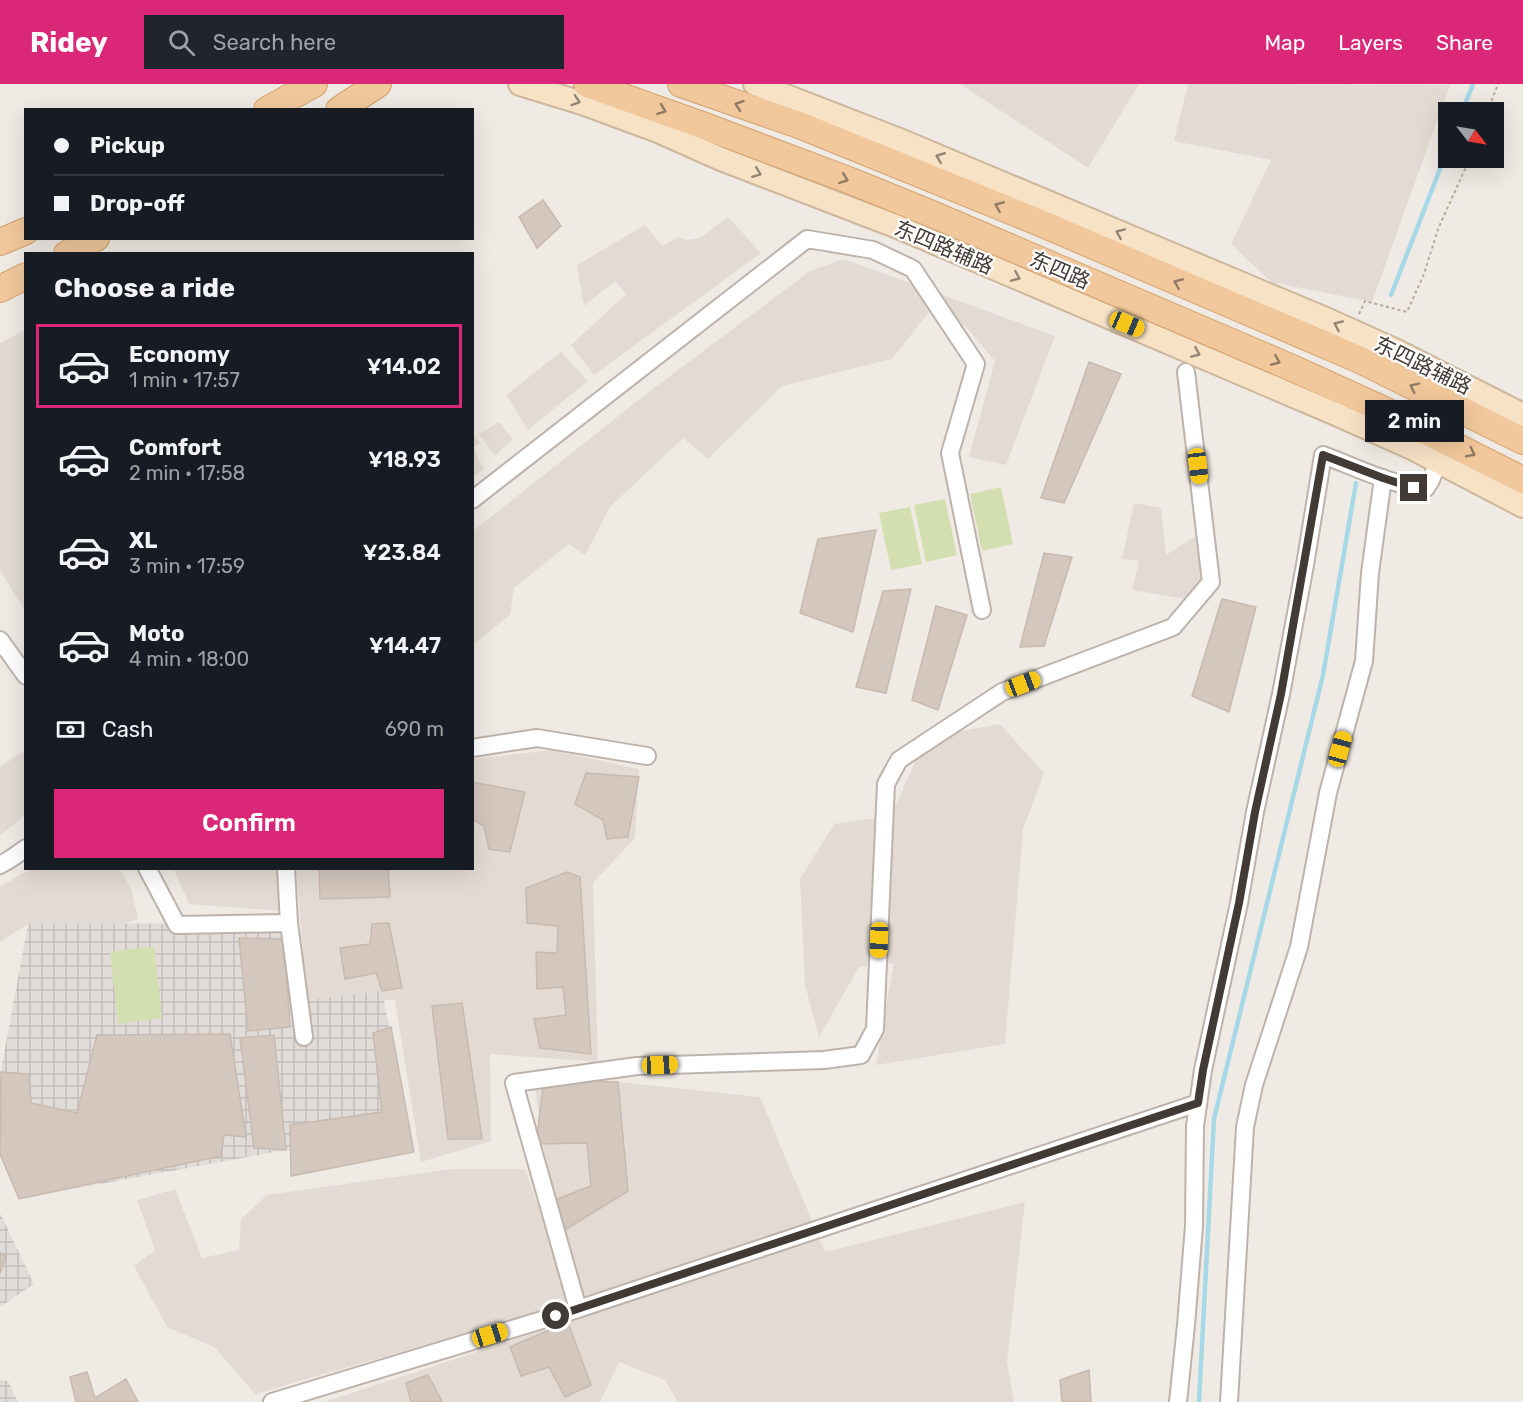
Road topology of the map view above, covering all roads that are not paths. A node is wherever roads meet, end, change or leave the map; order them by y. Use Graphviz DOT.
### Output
graph roads {
  1 [pos="314,84"];
  2 [pos="378,84"];
  3 [pos="520,84"];
  4 [pos="587,84"];
  5 [pos="681,84"];
  6 [pos="755,84"];
  7 [pos="271,108"];
  8 [pos="342,108"];
  9 [pos="24,232"];
  10 [pos="92,240"];
  11 [pos="0,242"];
  12 [pos="71,252"];
  13 [pos="24,277"];
  14 [pos="0,289"];
  15 [pos="1186,372"];
  16 [pos="1523,415"];
  17 [pos="1523,441"];
  18 [pos="1438,462"];
  19 [pos="1383,478"];
  20 [pos="1523,480"];
  21 [pos="474,498"];
  22 [pos="1523,506"];
  23 [pos="982,610"];
  24 [pos="0,640"];
  25 [pos="24,673"];
  26 [pos="474,748"];
  27 [pos="647,756"];
  28 [pos="24,849"];
  29 [pos="0,865"];
  30 [pos="148,870"];
  31 [pos="286,870"];
  32 [pos="289,923"];
  33 [pos="304,1037"];
  34 [pos="1198,1103"];
  35 [pos="578,1309"];
  36 [pos="272,1402"];
  37 [pos="1178,1402"];
  38 [pos="1229,1402"];
  1 -- 7 [label="main road"];
  2 -- 8 [label="main road"];
  3 -- 18 [label="main road, 东四路辅路, one-way"];
  4 -- 20 [label="main road, 东四路, one-way"];
  17 -- 5 [label="main road, 东四路, one-way"];
  16 -- 6 [label="main road, 东四路辅路, one-way"];
  9 -- 11 [label="main road"];
  10 -- 12 [label="main road"];
  13 -- 14 [label="main road"];
  15 -- 35 [label="street"];
  18 -- 19 [label="street"];
  18 -- 22 [label="main road, 东四路辅路"];
  19 -- 34 [label="street"];
  19 -- 38 [label="street"];
  21 -- 23 [label="street"];
  24 -- 25 [label="street"];
  26 -- 27 [label="street"];
  28 -- 29 [label="street"];
  30 -- 32 [label="street"];
  31 -- 32 [label="street"];
  32 -- 33 [label="street"];
  34 -- 35 [label="street"];
  34 -- 37 [label="street"];
  35 -- 36 [label="street"];
}
